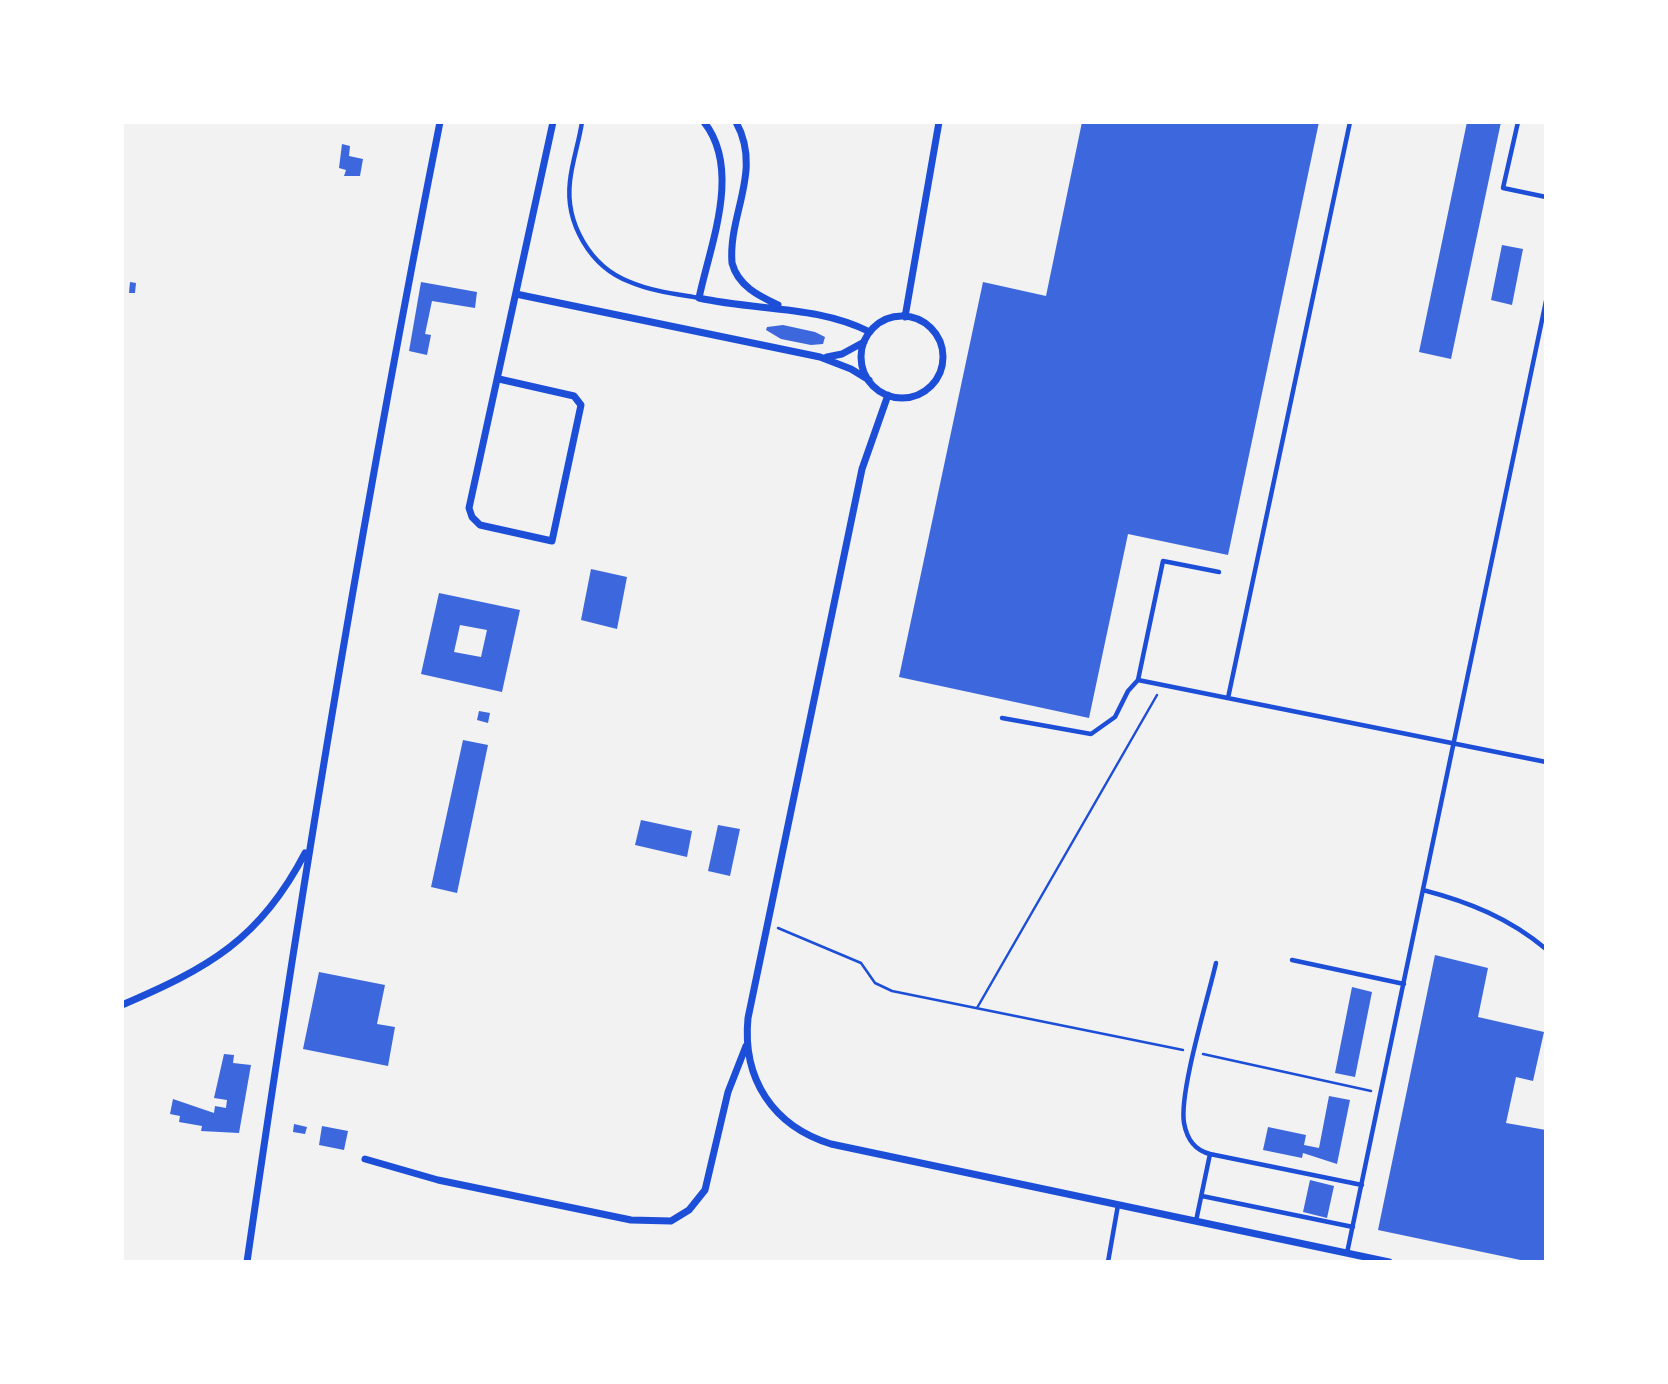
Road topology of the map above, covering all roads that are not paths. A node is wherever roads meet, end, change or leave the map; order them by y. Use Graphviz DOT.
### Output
graph roads {
  1 [pos="440,122"];
  2 [pos="553,122"];
  3 [pos="582,122"];
  4 [pos="704,122"];
  5 [pos="736,122"];
  6 [pos="939,122"];
  7 [pos="1350,122"];
  8 [pos="1518,122"];
  9 [pos="1545,197"];
  10 [pos="516,294"];
  11 [pos="699,299"];
  12 [pos="1545,303"];
  13 [pos="785,308"];
  14 [pos="905,317"];
  15 [pos="870,332"];
  16 [pos="864,342"];
  17 [pos="820,357"];
  18 [pos="499,379"];
  19 [pos="869,380"];
  20 [pos="888,395"];
  21 [pos="1219,572"];
  22 [pos="1138,680"];
  23 [pos="1228,698"];
  24 [pos="1002,718"];
  25 [pos="1454,743"];
  26 [pos="1545,762"];
  27 [pos="308,848"];
  28 [pos="1423,890"];
  29 [pos="1545,949"];
  30 [pos="1292,960"];
  31 [pos="1216,963"];
  32 [pos="1404,984"];
  33 [pos="122,1006"];
  34 [pos="747,1044"];
  35 [pos="1210,1154"];
  36 [pos="365,1158"];
  37 [pos="1362,1185"];
  38 [pos="1202,1196"];
  39 [pos="1118,1205"];
  40 [pos="1196,1221"];
  41 [pos="1353,1227"];
  42 [pos="1348,1253"];
  43 [pos="247,1262"];
  44 [pos="1108,1262"];
  45 [pos="1389,1262"];
  1 -- 27 [label="street"];
  2 -- 10 [label="street"];
  3 -- 11 [label="lane"];
  4 -- 11 [label="street"];
  5 -- 13 [label="street"];
  6 -- 14 [label="street"];
  7 -- 23 [label="lane"];
  8 -- 9 [label="lane"];
  10 -- 17 [label="street"];
  10 -- 18 [label="street"];
  11 -- 13 [label="street"];
  12 -- 25 [label="lane"];
  13 -- 15 [label="street"];
  14 -- 15 [label="street"];
  14 -- 20 [label="street"];
  15 -- 16 [label="street"];
  16 -- 17 [label="street"];
  16 -- 19 [label="street"];
  17 -- 19 [label="street"];
  18 -- 18 [label="street"];
  19 -- 20 [label="street"];
  20 -- 34 [label="street"];
  21 -- 22 [label="lane"];
  22 -- 23 [label="lane"];
  22 -- 24 [label="lane"];
  23 -- 25 [label="lane"];
  25 -- 26 [label="lane"];
  25 -- 28 [label="lane"];
  27 -- 33 [label="street"];
  27 -- 43 [label="street"];
  28 -- 29 [label="lane"];
  28 -- 32 [label="lane"];
  30 -- 32 [label="lane"];
  31 -- 35 [label="lane"];
  32 -- 37 [label="lane"];
  34 -- 36 [label="street"];
  34 -- 39 [label="street"];
  35 -- 37 [label="lane"];
  35 -- 38 [label="lane"];
  37 -- 41 [label="lane"];
  38 -- 40 [label="lane"];
  38 -- 41 [label="lane"];
  39 -- 40 [label="street"];
  39 -- 44 [label="lane"];
  40 -- 42 [label="street"];
  41 -- 42 [label="lane"];
  42 -- 45 [label="street"];
}
